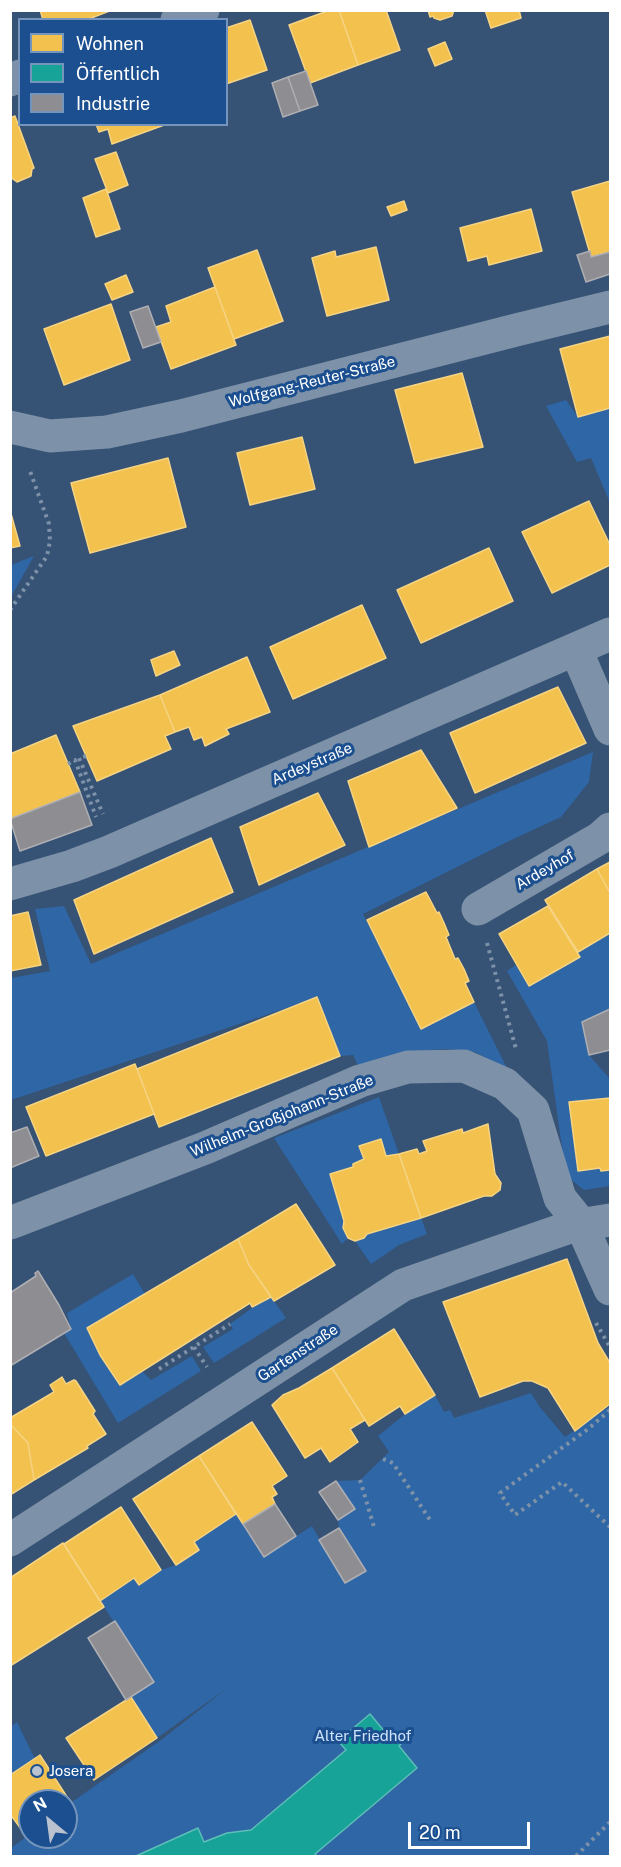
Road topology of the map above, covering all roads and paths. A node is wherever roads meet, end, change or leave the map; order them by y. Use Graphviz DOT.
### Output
graph roads {
  1 [pos="203,10"];
  2 [pos="182,18"];
  3 [pos="610,307"];
  4 [pos="10,428"];
  5 [pos="30,470"];
  6 [pos="10,610"];
  7 [pos="610,634"];
  8 [pos="576,650"];
  9 [pos="610,729"];
  10 [pos="86,756"];
  11 [pos="68,764"];
  12 [pos="610,830"];
  13 [pos="113,850"];
  14 [pos="10,884"];
  15 [pos="478,909"];
  16 [pos="495,973"];
  17 [pos="518,1057"];
  18 [pos="596,1222"];
  19 [pos="10,1223"];
  20 [pos="610,1289"];
  21 [pos="230,1324"];
  22 [pos="159,1369"];
  23 [pos="610,1410"];
  24 [pos="382,1459"];
  25 [pos="360,1480"];
  26 [pos="430,1520"];
  27 [pos="374,1527"];
  28 [pos="610,1527"];
  29 [pos="10,1540"];
  30 [pos="610,1822"];
  31 [pos="576,1857"];
  1 -- 2 [label="street"];
  3 -- 4 [label="street, Wolfgang-Reuter-Straße"];
  5 -- 6 [label="path"];
  7 -- 8 [label="street, Ardeystraße"];
  8 -- 9 [label="street"];
  8 -- 13 [label="street, Ardeystraße"];
  10 -- 13 [label="path"];
  11 -- 13 [label="path"];
  12 -- 15 [label="street, Ardeyhof"];
  13 -- 14 [label="street, Ardeystraße"];
  16 -- 17 [label="path"];
  18 -- 19 [label="street, Wilhelm-Großjohann-Straße"];
  18 -- 20 [label="street, Wilhelm-Großjohann-Straße"];
  18 -- 29 [label="street, Gartenstraße"];
  21 -- 22 [label="path"];
  23 -- 28 [label="path"];
  24 -- 26 [label="path"];
  25 -- 27 [label="path"];
  30 -- 31 [label="path"];
}
